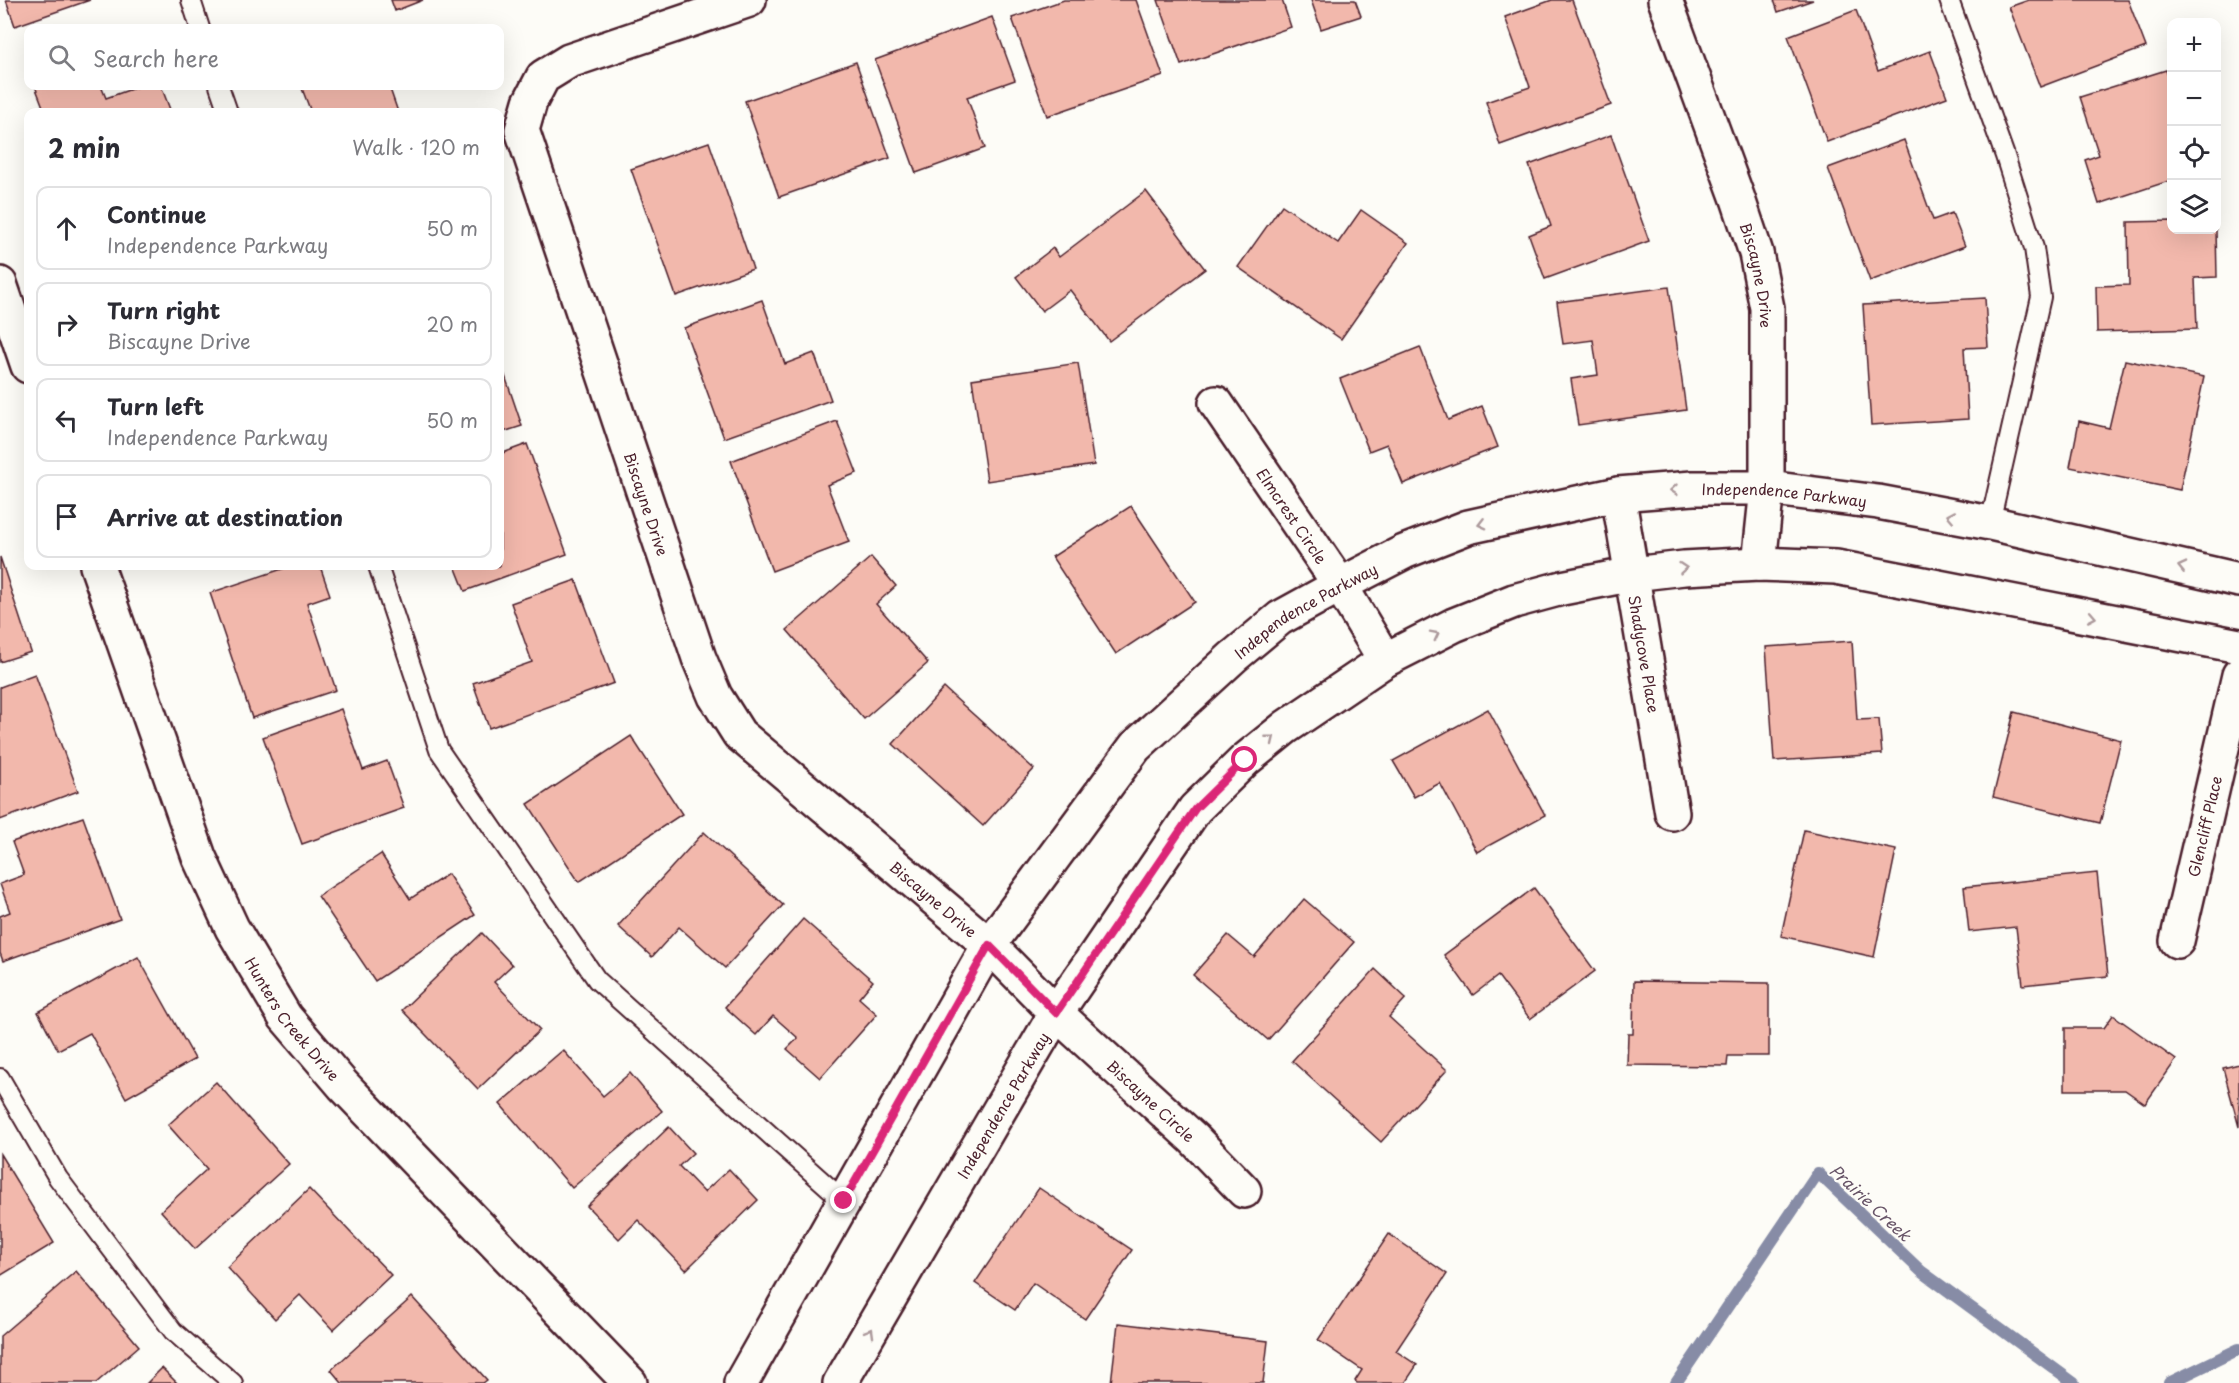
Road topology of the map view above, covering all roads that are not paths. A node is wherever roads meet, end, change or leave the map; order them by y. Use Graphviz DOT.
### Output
graph roads {
  1 [pos="191,0"];
  2 [pos="749,0"];
  3 [pos="1665,0"];
  4 [pos="1949,0"];
  5 [pos="199,24"];
  6 [pos="220,90"];
  7 [pos="227,108"];
  8 [pos="0,284"];
  9 [pos="24,354"];
  10 [pos="1216,403"];
  11 [pos="1767,488"];
  12 [pos="1618,494"];
  13 [pos="1990,523"];
  14 [pos="1759,564"];
  15 [pos="99,570"];
  16 [pos="379,570"];
  17 [pos="1633,574"];
  18 [pos="2239,580"];
  19 [pos="1340,585"];
  20 [pos="2239,646"];
  21 [pos="1385,660"];
  22 [pos="2239,675"];
  23 [pos="1672,813"];
  24 [pos="2176,941"];
  25 [pos="989,945"];
  26 [pos="1056,1013"];
  27 [pos="0,1078"];
  28 [pos="1244,1191"];
  29 [pos="844,1201"];
  30 [pos="233,1383"];
  31 [pos="630,1383"];
  32 [pos="741,1383"];
  33 [pos="840,1383"];
  1 -- 5 [label="lane"];
  2 -- 25 [label="street, Biscayne Drive"];
  3 -- 11 [label="street, Biscayne Drive"];
  4 -- 13 [label="lane"];
  6 -- 7 [label="lane"];
  8 -- 9 [label="street"];
  10 -- 19 [label="street, Elmcrest Circle"];
  11 -- 12 [label="street, Independence Parkway, one-way"];
  13 -- 11 [label="street, Independence Parkway, one-way"];
  11 -- 14 [label="street, Biscayne Drive"];
  12 -- 17 [label="street, Shadycove Place"];
  12 -- 19 [label="street, Independence Parkway, one-way"];
  18 -- 13 [label="street, Independence Parkway, one-way"];
  17 -- 14 [label="street, Independence Parkway, one-way"];
  14 -- 20 [label="street, Independence Parkway, one-way"];
  15 -- 31 [label="street, Hunters Creek Drive"];
  16 -- 29 [label="lane"];
  21 -- 17 [label="street, Independence Parkway, one-way"];
  17 -- 23 [label="street, Shadycove Place"];
  19 -- 21 [label="street, Elmcrest Circle"];
  19 -- 25 [label="street, Independence Parkway"];
  26 -- 21 [label="street, Independence Parkway, one-way"];
  22 -- 24 [label="street, Glencliff Place"];
  25 -- 26 [label="street, Biscayne Drive"];
  25 -- 29 [label="street, Independence Parkway"];
  26 -- 28 [label="street, Biscayne Circle"];
  33 -- 26 [label="street, Independence Parkway, one-way"];
  27 -- 30 [label="lane"];
  29 -- 32 [label="street, Independence Parkway"];
}
